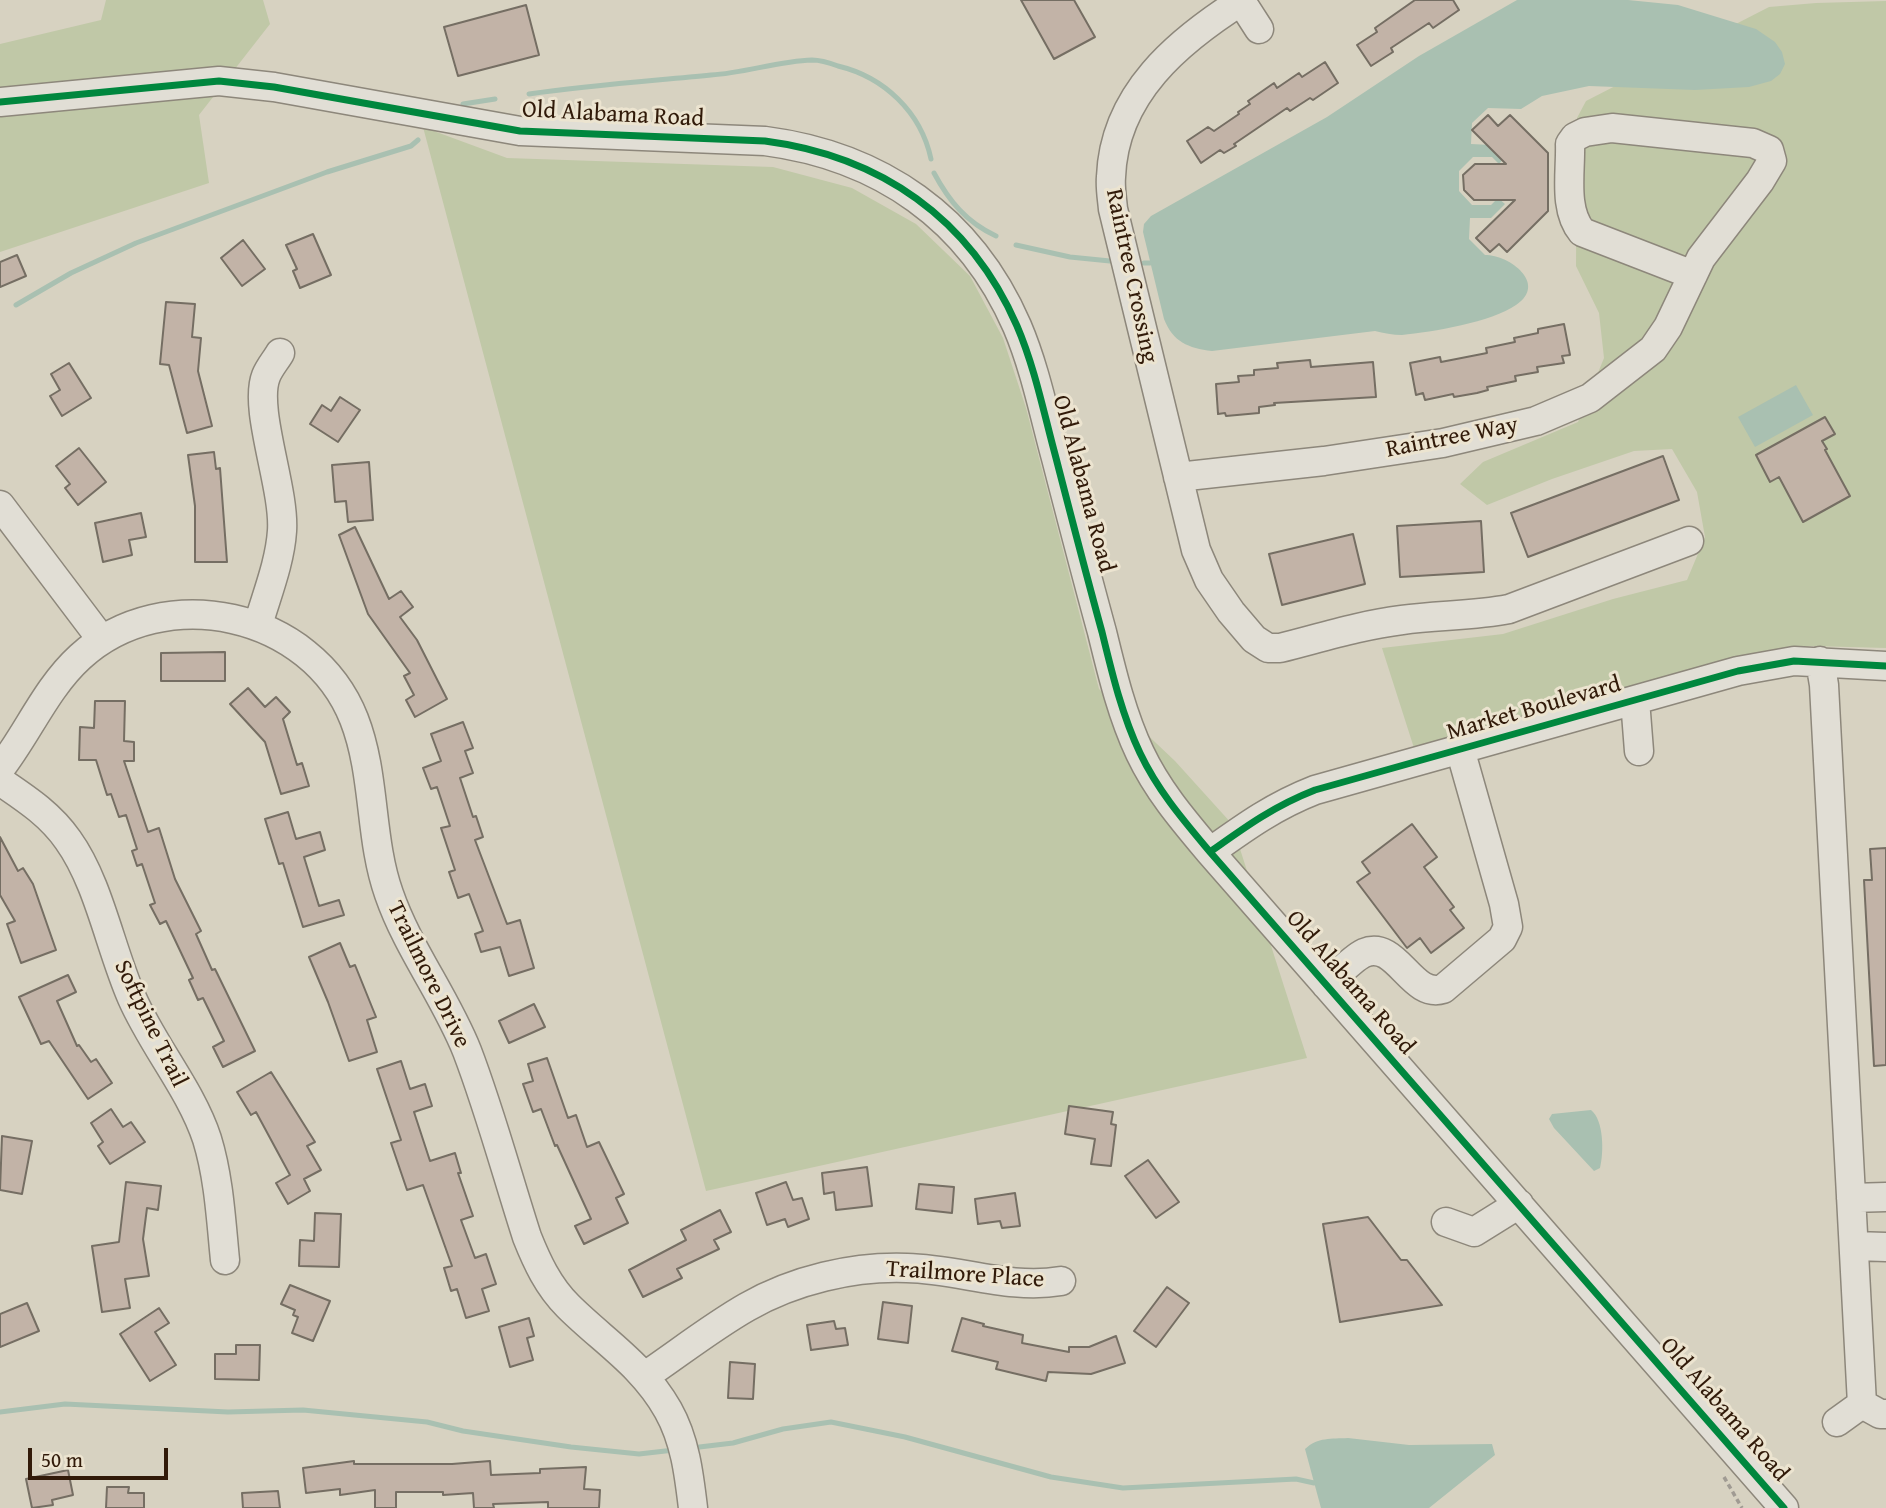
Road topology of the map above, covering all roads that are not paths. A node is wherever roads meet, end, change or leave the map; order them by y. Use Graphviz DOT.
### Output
graph roads {
  1 [pos="1242,1"];
  2 [pos="1259,29"];
  3 [pos="0,102"];
  4 [pos="1693,275"];
  5 [pos="280,353"];
  6 [pos="1178,477"];
  7 [pos="0,505"];
  8 [pos="1689,541"];
  9 [pos="258,625"];
  10 [pos="102,640"];
  11 [pos="1820,661"];
  12 [pos="1886,666"];
  13 [pos="1635,700"];
  14 [pos="1460,749"];
  15 [pos="1639,751"];
  16 [pos="0,769"];
  17 [pos="0,781"];
  18 [pos="1210,852"];
  19 [pos="1326,985"];
  20 [pos="1886,1197"];
  21 [pos="1851,1198"];
  22 [pos="1518,1204"];
  23 [pos="1446,1222"];
  24 [pos="1854,1245"];
  25 [pos="1886,1247"];
  26 [pos="225,1261"];
  27 [pos="1060,1281"];
  28 [pos="645,1376"];
  29 [pos="1874,1409"];
  30 [pos="1837,1422"];
  31 [pos="693,1508"];
  32 [pos="1784,1508"];
  1 -- 2 [label="street"];
  1 -- 6 [label="street, Raintree Crossing"];
  3 -- 18 [label="street, Old Alabama Road"];
  4 -- 4 [label="street, Raintree Way"];
  4 -- 6 [label="street, Raintree Way"];
  5 -- 9 [label="street"];
  6 -- 8 [label="street, Raintree Crossing"];
  7 -- 10 [label="street"];
  9 -- 10 [label="street, Trailmore Drive"];
  9 -- 28 [label="street, Trailmore Drive"];
  10 -- 16 [label="street, Trailmore Drive"];
  11 -- 12 [label="street, Market Boulevard"];
  11 -- 13 [label="street, Market Boulevard"];
  11 -- 21 [label="street"];
  13 -- 14 [label="street, Market Boulevard"];
  13 -- 15 [label="street"];
  14 -- 18 [label="street, Market Boulevard"];
  14 -- 19 [label="street"];
  17 -- 26 [label="street, Softpine Trail"];
  18 -- 19 [label="street, Old Alabama Road"];
  19 -- 22 [label="street, Old Alabama Road"];
  20 -- 21 [label="street"];
  21 -- 24 [label="street"];
  22 -- 23 [label="street"];
  22 -- 32 [label="street, Old Alabama Road"];
  24 -- 25 [label="street"];
  24 -- 29 [label="street"];
  27 -- 28 [label="street, Trailmore Place"];
  28 -- 31 [label="street, Trailmore Drive"];
  29 -- 30 [label="street"];
}
